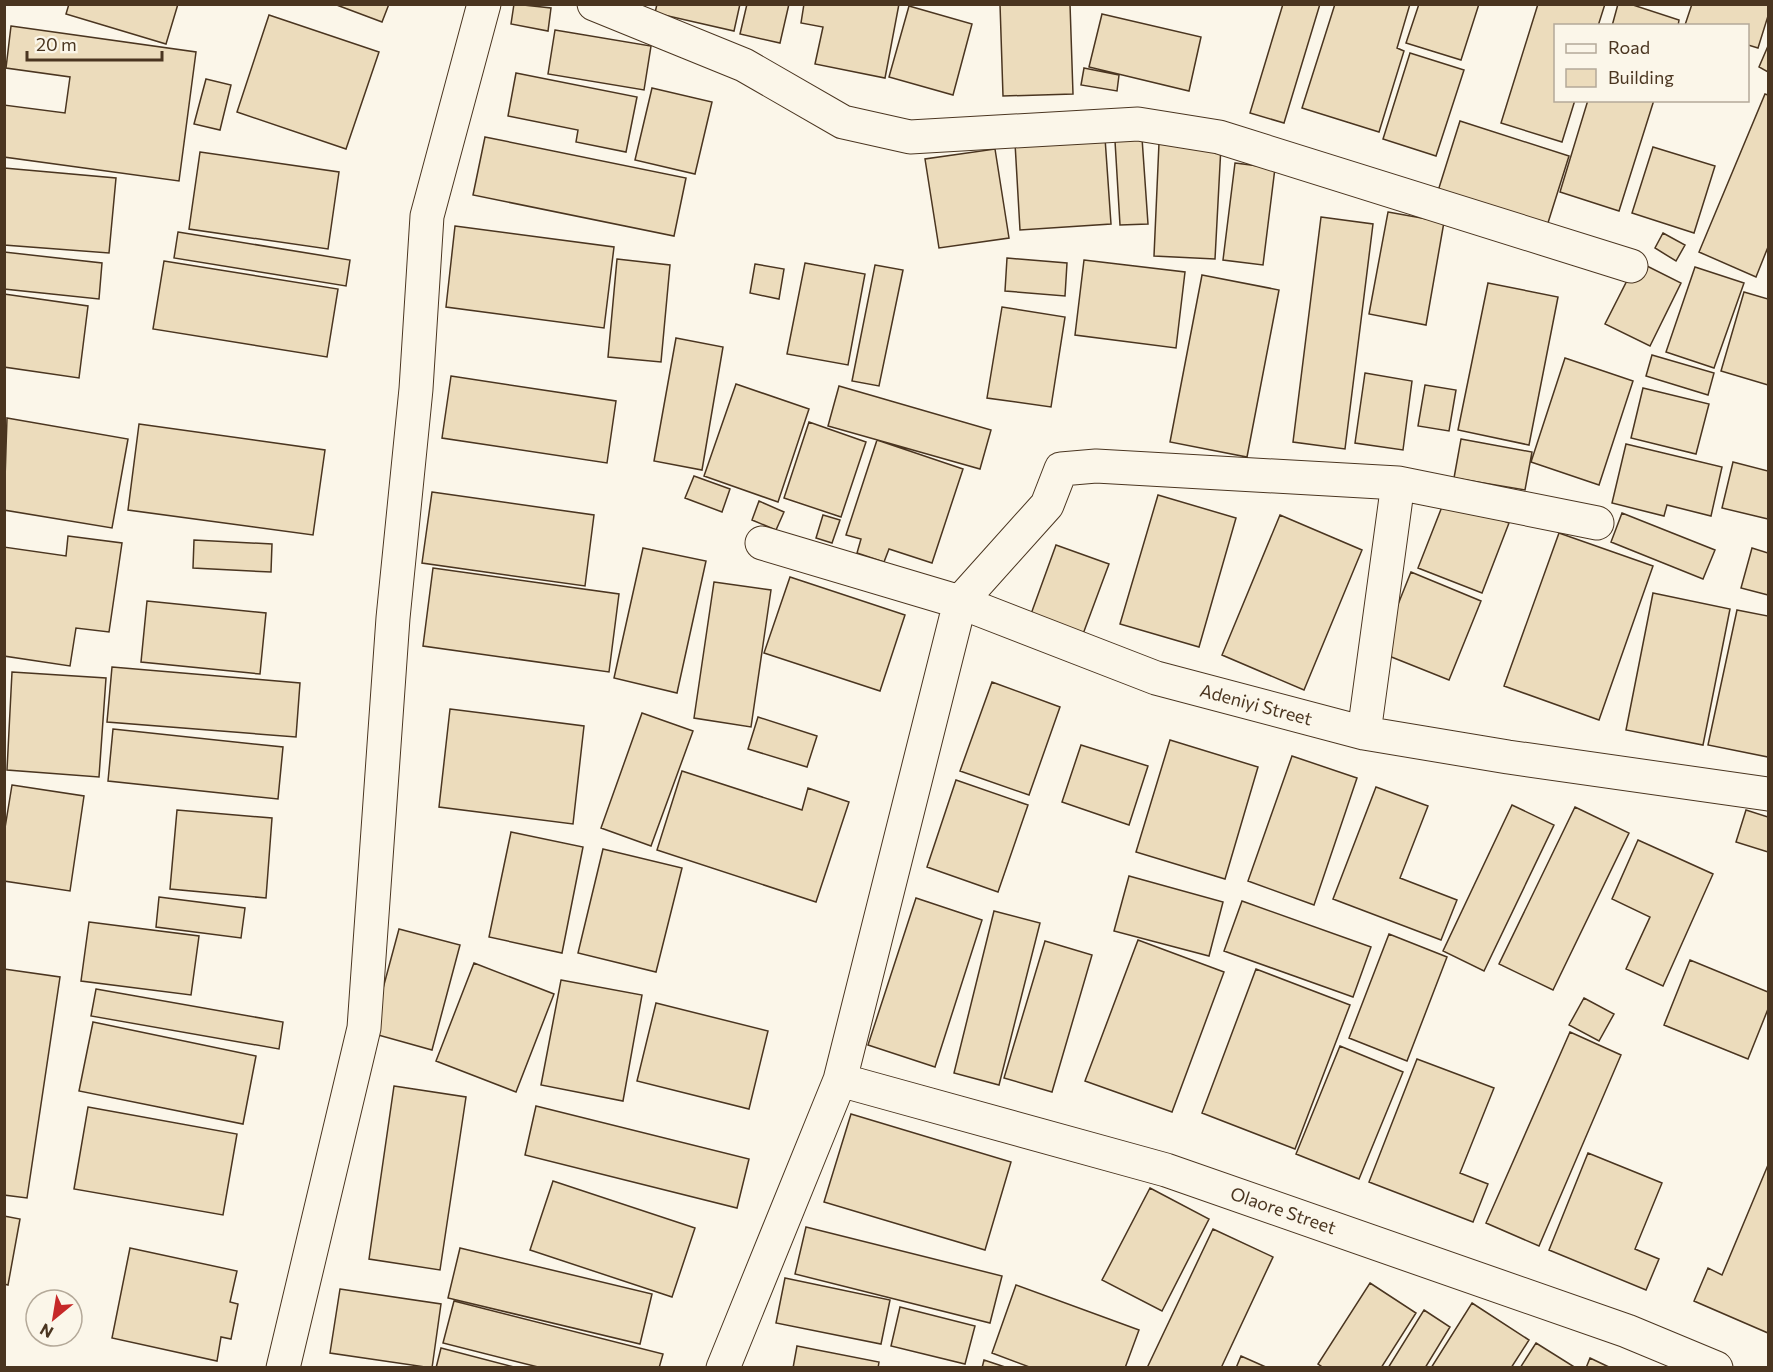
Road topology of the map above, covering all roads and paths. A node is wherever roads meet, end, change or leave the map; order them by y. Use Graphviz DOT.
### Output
graph roads {
  1 [pos="484,4"];
  2 [pos="594,4"];
  3 [pos="1631,266"];
  4 [pos="1398,483"];
  5 [pos="1597,523"];
  6 [pos="762,543"];
  7 [pos="960,602"];
  8 [pos="1364,733"];
  9 [pos="1768,794"];
  10 [pos="840,1080"];
  11 [pos="283,1368"];
  12 [pos="723,1368"];
  13 [pos="1716,1368"];
  1 -- 11 [label="street"];
  2 -- 3 [label="street"];
  4 -- 5 [label="street"];
  4 -- 7 [label="street"];
  4 -- 8 [label="street"];
  6 -- 7 [label="street, Adeniyi Street"];
  7 -- 8 [label="street, Adeniyi Street"];
  7 -- 10 [label="street"];
  8 -- 9 [label="street, Adeniyi Street"];
  10 -- 12 [label="street"];
  10 -- 13 [label="street, Olaore Street"];
}
